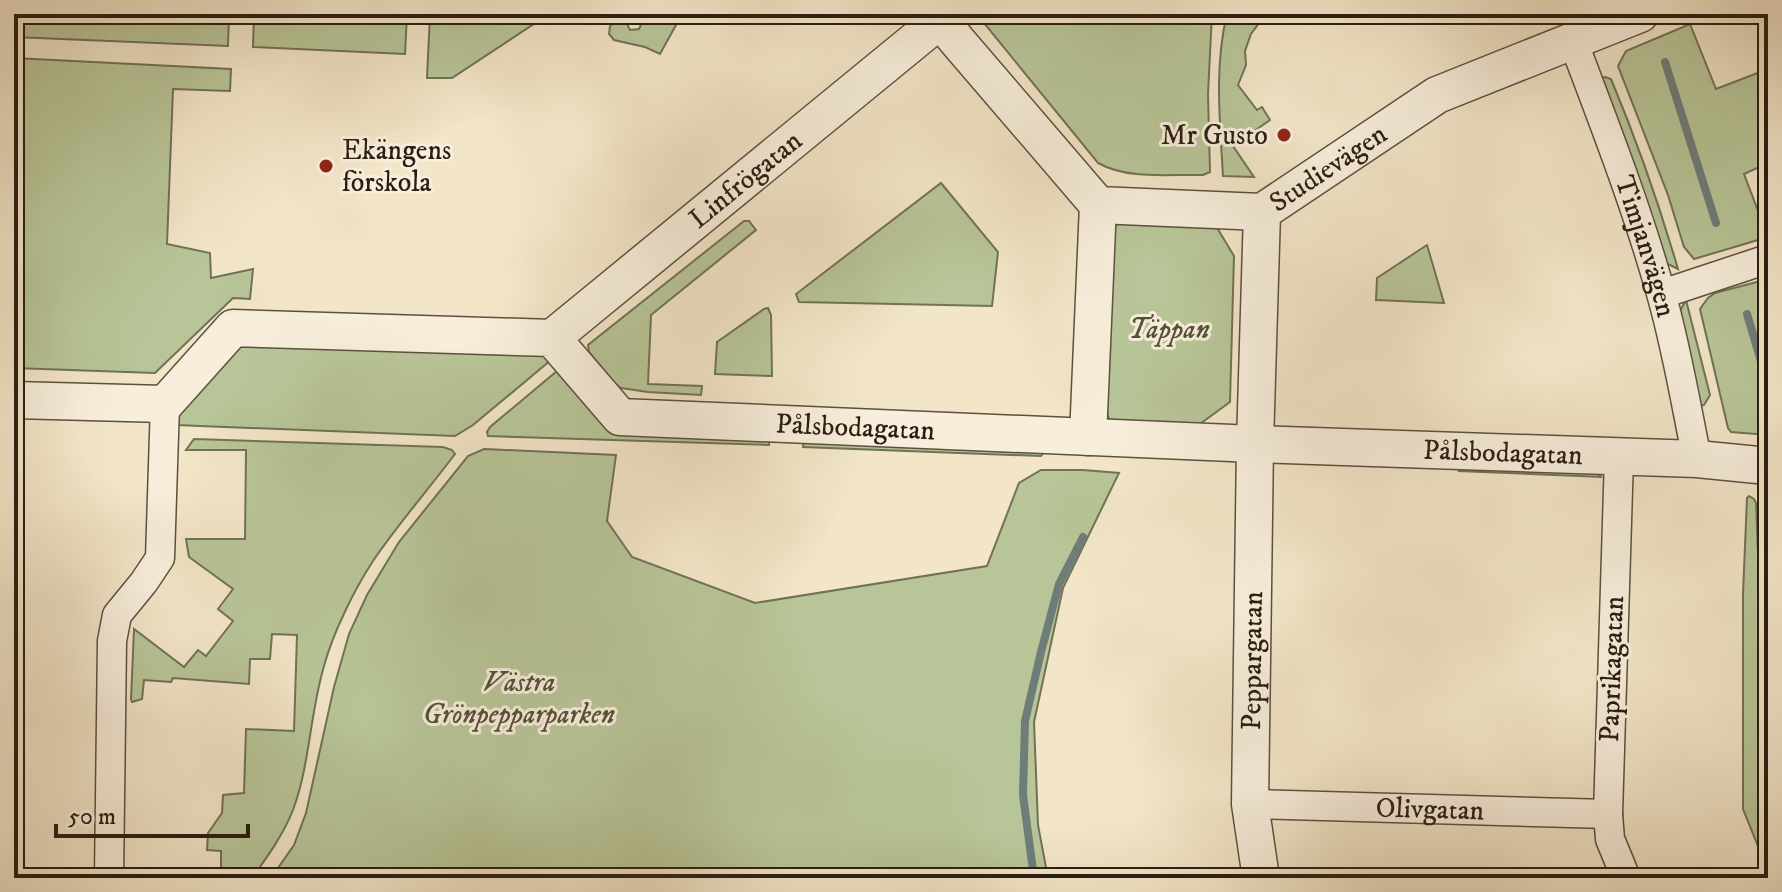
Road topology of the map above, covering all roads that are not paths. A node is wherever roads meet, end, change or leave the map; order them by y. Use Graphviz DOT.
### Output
graph roads {
  1 [pos="1640,14"];
  2 [pos="938,17"];
  3 [pos="1573,41"];
  4 [pos="1098,205"];
  5 [pos="1262,212"];
  6 [pos="1768,259"];
  7 [pos="1662,294"];
  8 [pos="552,338"];
  9 [pos="14,400"];
  10 [pos="165,404"];
  11 [pos="1088,437"];
  12 [pos="1255,444"];
  13 [pos="1619,457"];
  14 [pos="1697,459"];
  15 [pos="1768,466"];
  16 [pos="1250,804"];
  17 [pos="1608,814"];
  18 [pos="109,878"];
  19 [pos="1261,878"];
  20 [pos="1626,878"];
  1 -- 3 [label="street, Studievägen"];
  2 -- 4 [label="street"];
  2 -- 8 [label="street, Linfrögatan"];
  3 -- 5 [label="street, Studievägen"];
  3 -- 7 [label="street, Timjanvägen"];
  4 -- 5 [label="street, Studievägen"];
  4 -- 11 [label="street"];
  5 -- 12 [label="street"];
  6 -- 7 [label="street"];
  7 -- 14 [label="street, Timjanvägen"];
  8 -- 10 [label="street"];
  8 -- 11 [label="street, Pålsbodagatan"];
  9 -- 10 [label="street"];
  10 -- 18 [label="street"];
  11 -- 12 [label="street, Pålsbodagatan"];
  12 -- 13 [label="street, Pålsbodagatan"];
  12 -- 16 [label="street, Peppargatan"];
  13 -- 14 [label="street, Pålsbodagatan"];
  13 -- 17 [label="street, Paprikagatan"];
  14 -- 15 [label="street, Pålsbodagatan"];
  16 -- 17 [label="street, Olivgatan"];
  16 -- 19 [label="street, Peppargatan"];
  17 -- 20 [label="street, Paprikagatan"];
}
